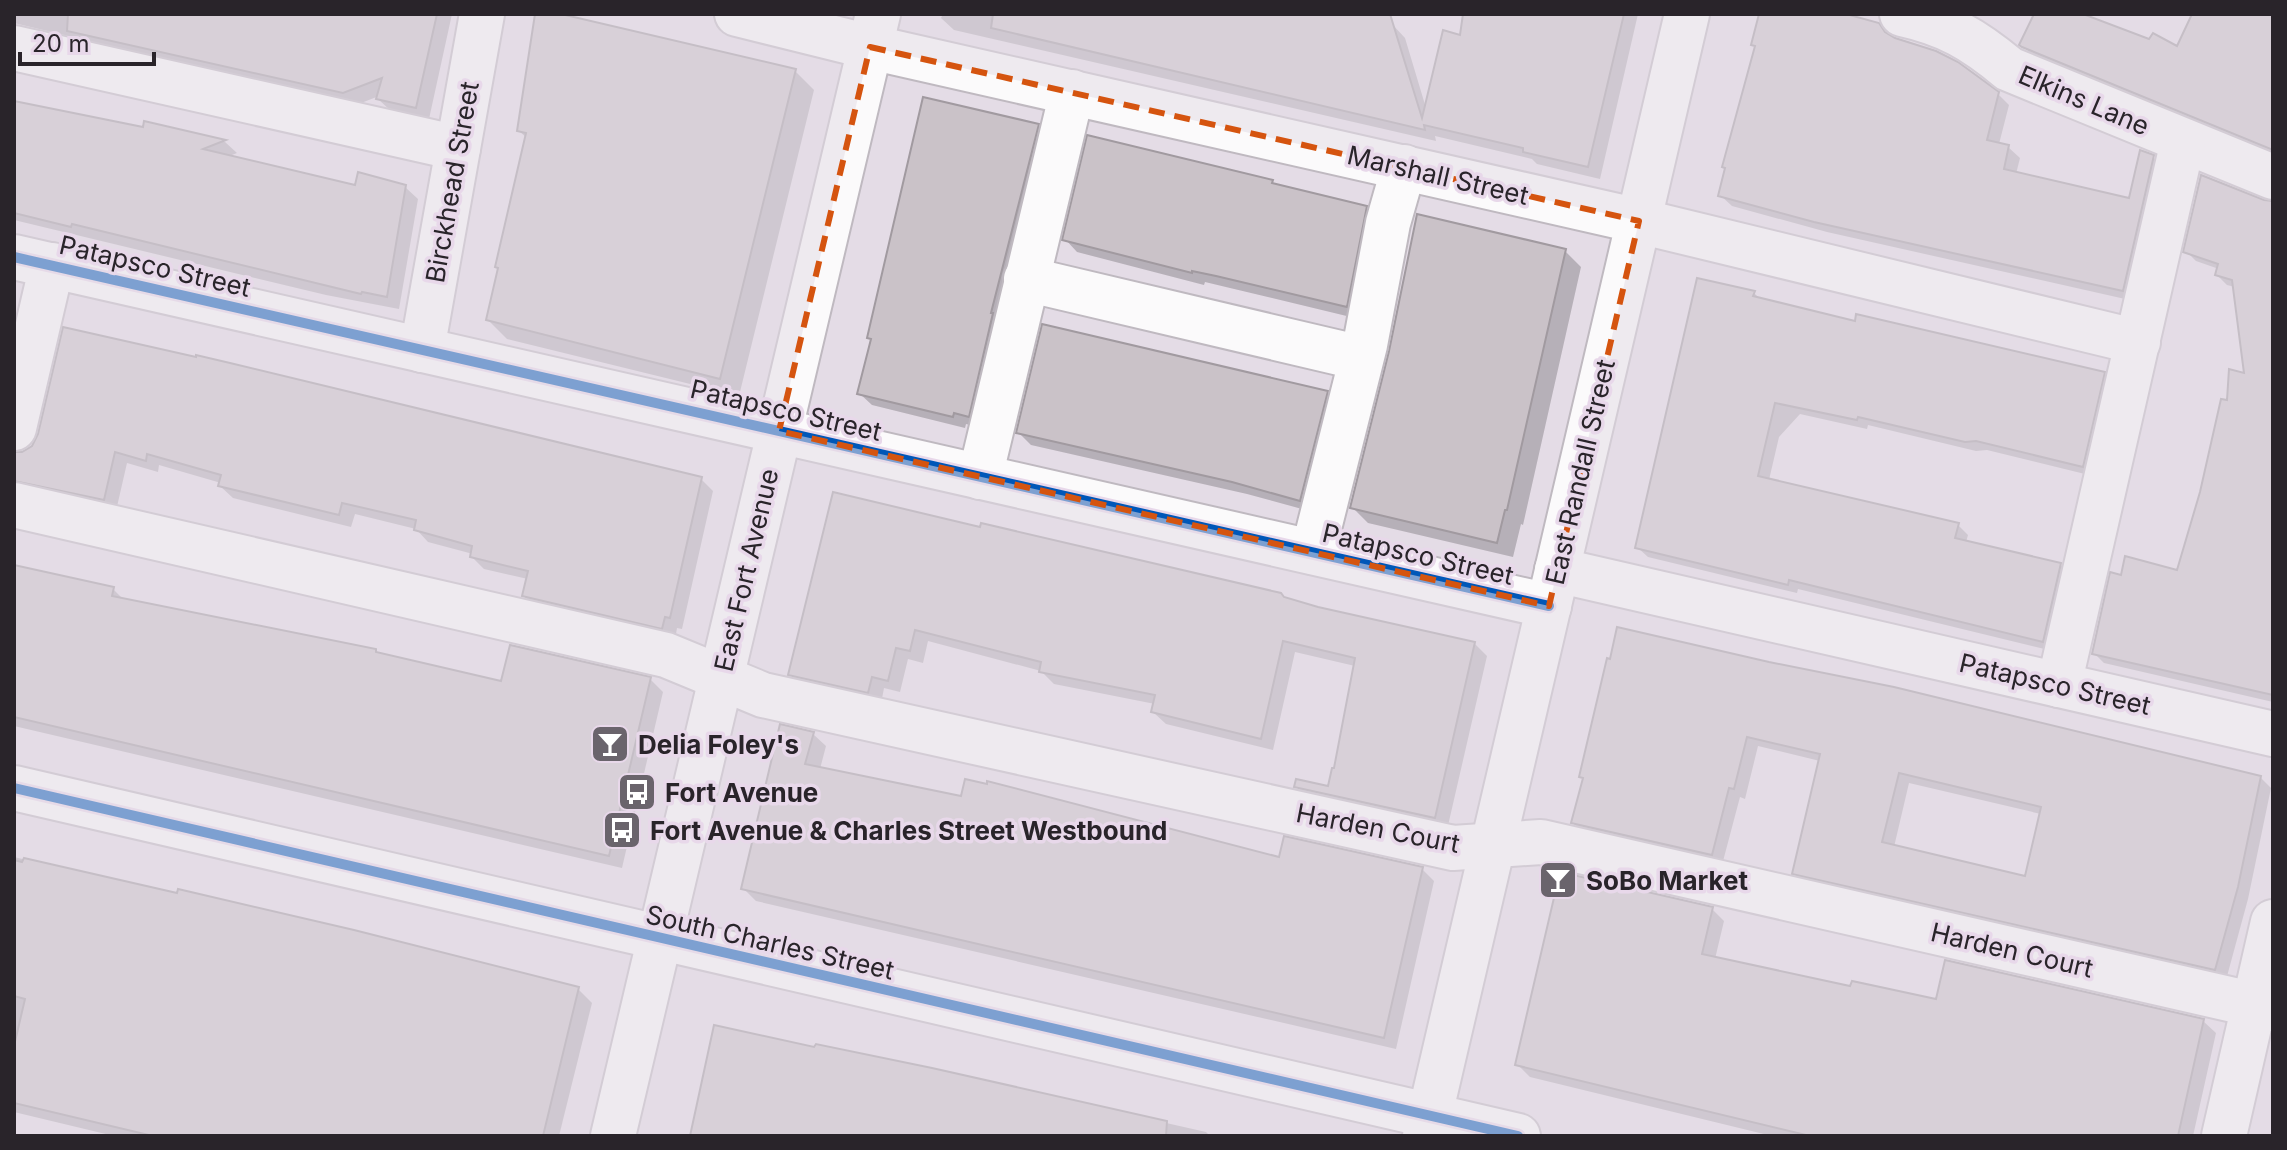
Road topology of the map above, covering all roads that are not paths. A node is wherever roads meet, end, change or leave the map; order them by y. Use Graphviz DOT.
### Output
graph roads {
  1 [pos="482,14"];
  2 [pos="737,14"];
  3 [pos="1687,14"];
  4 [pos="1902,14"];
  5 [pos="874,30"];
  6 [pos="14,48"];
  7 [pos="1072,92"];
  8 [pos="2183,141"];
  9 [pos="458,148"];
  10 [pos="1404,167"];
  11 [pos="2273,177"];
  12 [pos="1639,221"];
  13 [pos="33,261"];
  14 [pos="1026,279"];
  15 [pos="2138,342"];
  16 [pos="422,350"];
  17 [pos="1361,358"];
  18 [pos="14,428"];
  19 [pos="779,431"];
  20 [pos="980,477"];
  21 [pos="14,505"];
  22 [pos="1313,552"];
  23 [pos="1553,588"];
  24 [pos="720,678"];
  25 [pos="2059,685"];
  26 [pos="2273,734"];
  27 [pos="14,788"];
  28 [pos="1493,844"];
  29 [pos="2273,922"];
  30 [pos="659,939"];
  31 [pos="2263,1007"];
  32 [pos="1428,1126"];
  33 [pos="613,1136"];
  34 [pos="1518,1136"];
  35 [pos="2224,1136"];
  1 -- 9 [label="street, Birckhead Street"];
  2 -- 5 [label="street, Marshall Street"];
  3 -- 12 [label="street, East Randall Street"];
  4 -- 8 [label="street, Elkins Lane"];
  5 -- 7 [label="street, Marshall Street"];
  5 -- 19 [label="street, East Fort Avenue"];
  6 -- 9 [label="street"];
  7 -- 10 [label="street, Marshall Street"];
  7 -- 14 [label="street"];
  8 -- 11 [label="street, Elkins Lane"];
  8 -- 15 [label="street"];
  9 -- 16 [label="street, Birckhead Street"];
  10 -- 12 [label="street, Marshall Street"];
  10 -- 17 [label="street"];
  12 -- 15 [label="street, Marshall Street"];
  12 -- 23 [label="street, East Randall Street"];
  13 -- 16 [label="street, Patapsco Street"];
  13 -- 18 [label="street"];
  14 -- 17 [label="street"];
  14 -- 20 [label="street"];
  15 -- 25 [label="street"];
  16 -- 19 [label="street, Patapsco Street"];
  17 -- 22 [label="street"];
  19 -- 20 [label="street, Patapsco Street"];
  19 -- 24 [label="street, East Fort Avenue"];
  20 -- 22 [label="street, Patapsco Street"];
  21 -- 24 [label="street, Harden Court"];
  22 -- 23 [label="street, Patapsco Street"];
  23 -- 25 [label="street, Patapsco Street"];
  23 -- 28 [label="street, East Randall Street"];
  24 -- 28 [label="street, Harden Court"];
  24 -- 30 [label="street, East Fort Avenue"];
  25 -- 26 [label="street, Patapsco Street"];
  27 -- 30 [label="street, South Charles Street"];
  28 -- 31 [label="street, Harden Court"];
  28 -- 32 [label="street, East Randall Street"];
  29 -- 31 [label="street"];
  30 -- 32 [label="street, South Charles Street"];
  30 -- 33 [label="street, East Fort Avenue"];
  31 -- 35 [label="street"];
  32 -- 34 [label="street, South Charles Street"];
}
